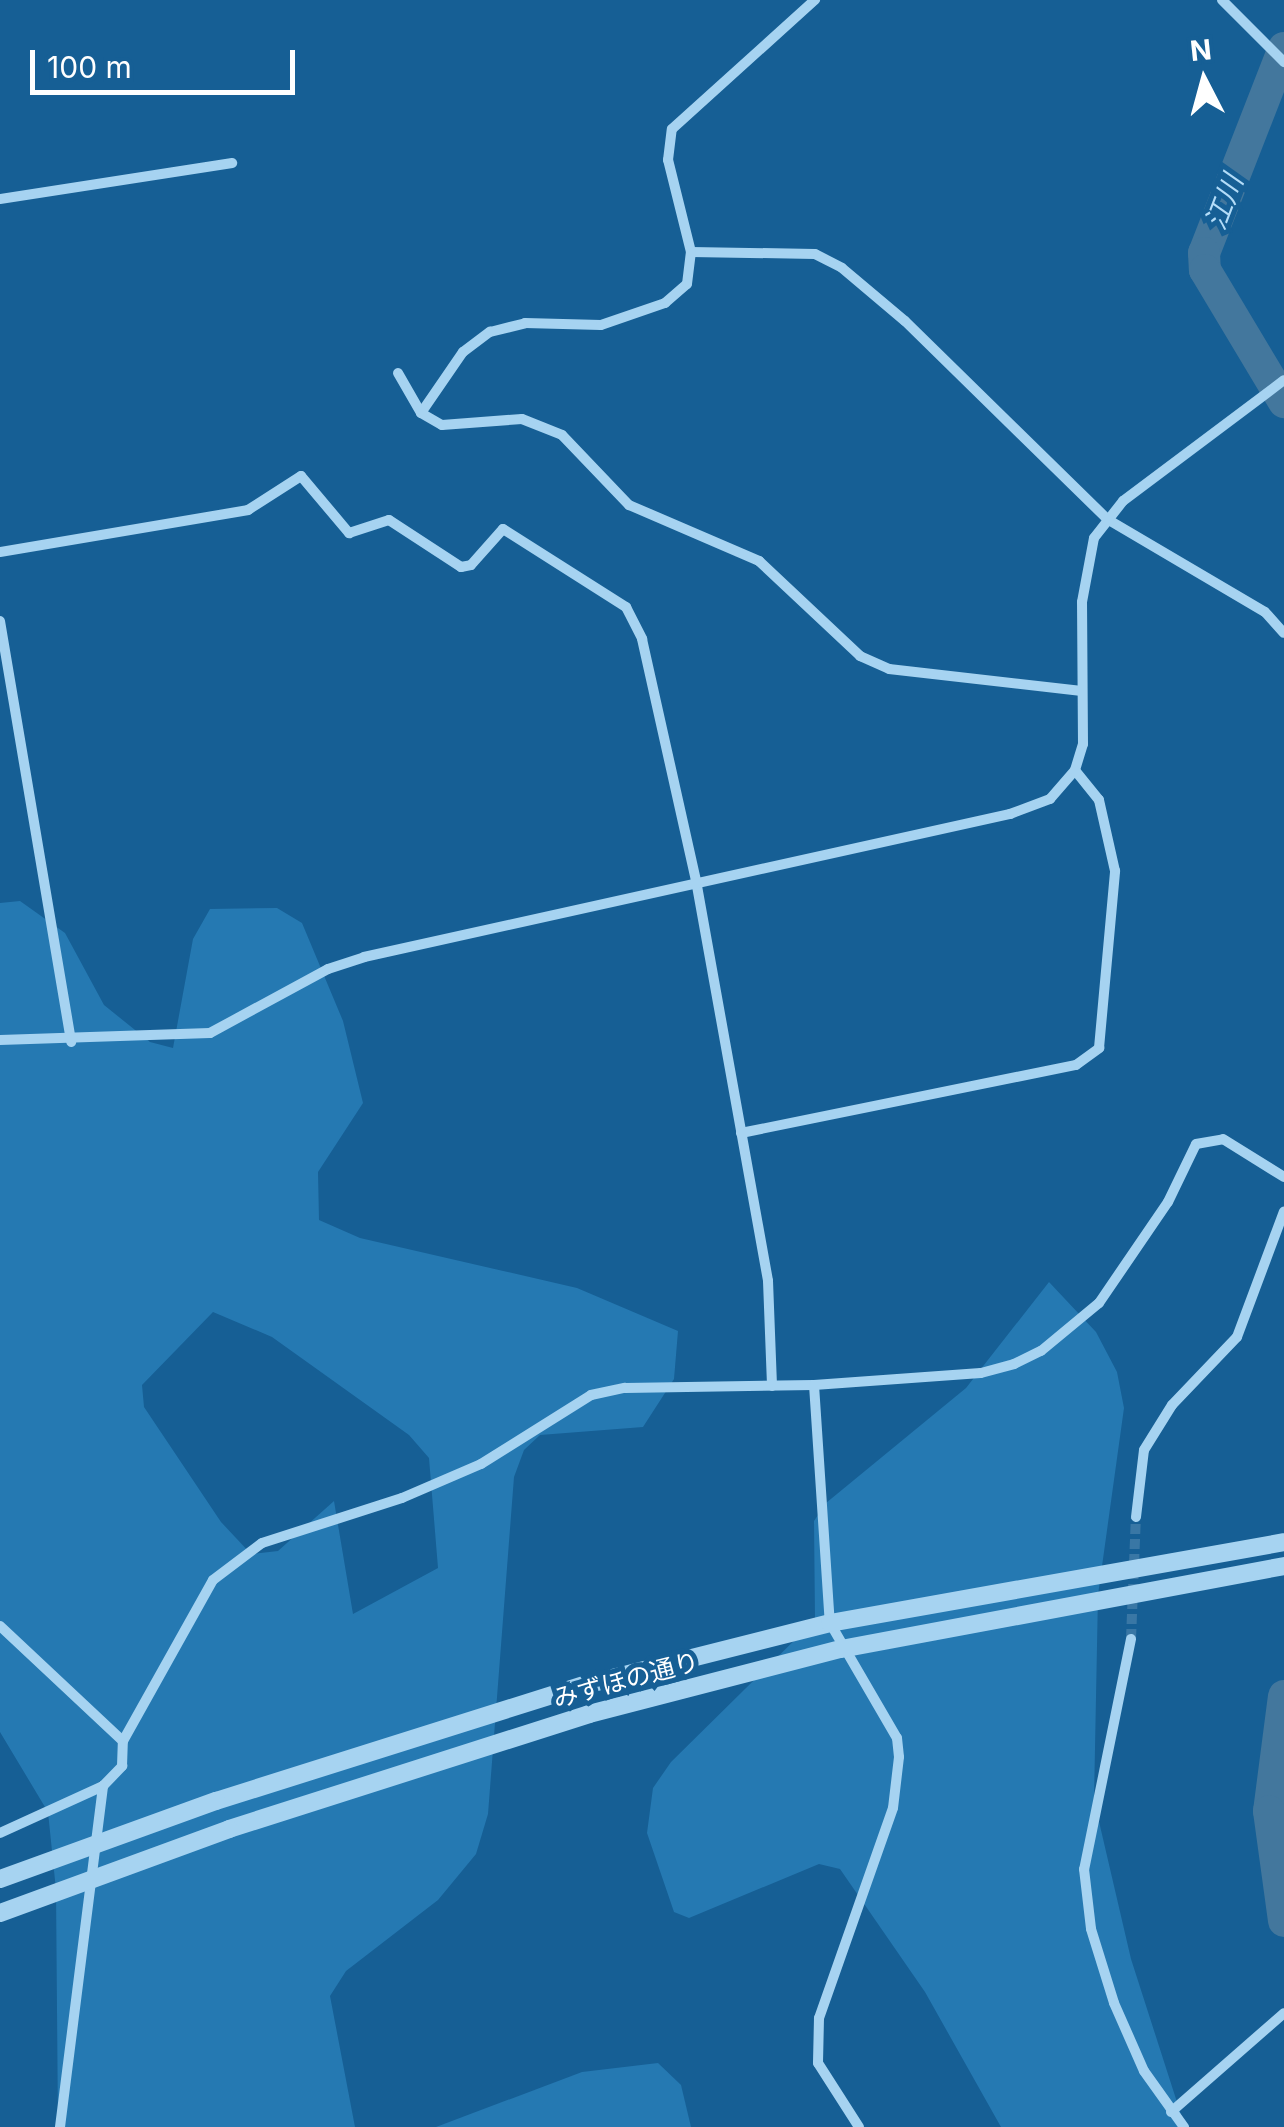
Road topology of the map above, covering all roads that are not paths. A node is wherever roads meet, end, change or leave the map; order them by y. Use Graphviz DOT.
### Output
graph roads {
  1 [pos="815,0"];
  2 [pos="1222,0"];
  3 [pos="1284,62"];
  4 [pos="232,162"];
  5 [pos="0,200"];
  6 [pos="691,252"];
  7 [pos="398,373"];
  8 [pos="1284,380"];
  9 [pos="421,413"];
  10 [pos="1107,519"];
  11 [pos="0,552"];
  12 [pos="0,622"];
  13 [pos="1284,633"];
  14 [pos="1082,691"];
  15 [pos="1075,770"];
  16 [pos="697,886"];
  17 [pos="0,1040"];
  18 [pos="70,1042"];
  19 [pos="741,1132"];
  20 [pos="1284,1178"];
  21 [pos="1284,1212"];
  22 [pos="814,1385"];
  23 [pos="772,1386"];
  24 [pos="1136,1517"];
  25 [pos="1284,1542"];
  26 [pos="1284,1566"];
  27 [pos="830,1623"];
  28 [pos="0,1626"];
  29 [pos="1131,1639"];
  30 [pos="841,1649"];
  31 [pos="123,1741"];
  32 [pos="103,1786"];
  33 [pos="0,1833"];
  34 [pos="0,1880"];
  35 [pos="0,1913"];
  36 [pos="1284,2013"];
  37 [pos="1171,2112"];
  38 [pos="60,2127"];
  39 [pos="860,2127"];
  40 [pos="1184,2127"];
  1 -- 6 [label="street"];
  2 -- 3 [label="street"];
  4 -- 5 [label="street"];
  6 -- 9 [label="street"];
  6 -- 10 [label="street"];
  7 -- 9 [label="street"];
  8 -- 10 [label="street"];
  9 -- 14 [label="street"];
  10 -- 13 [label="street"];
  10 -- 14 [label="street"];
  11 -- 16 [label="street"];
  12 -- 18 [label="street"];
  14 -- 15 [label="street"];
  15 -- 16 [label="street"];
  15 -- 19 [label="street"];
  16 -- 18 [label="street"];
  16 -- 19 [label="street"];
  17 -- 18 [label="street"];
  19 -- 23 [label="street"];
  20 -- 22 [label="street"];
  21 -- 24 [label="street"];
  22 -- 23 [label="street"];
  22 -- 27 [label="street"];
  23 -- 31 [label="street"];
  25 -- 27 [label="street, みずほの通り"];
  26 -- 30 [label="street, みずほの通り"];
  27 -- 30 [label="street"];
  27 -- 34 [label="street, みずほの通り, bridge"];
  28 -- 31 [label="street"];
  29 -- 37 [label="street"];
  30 -- 35 [label="street, みずほの通り, bridge"];
  30 -- 39 [label="street"];
  31 -- 32 [label="street"];
  32 -- 33 [label="street"];
  32 -- 38 [label="street"];
  36 -- 37 [label="street"];
  37 -- 40 [label="street"];
}
